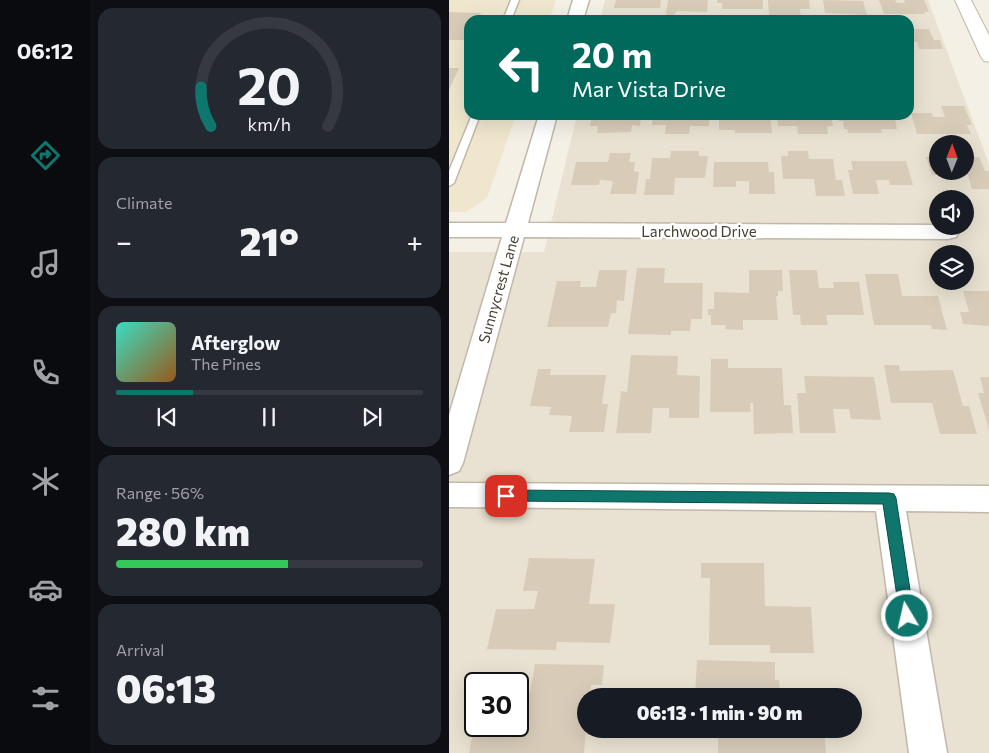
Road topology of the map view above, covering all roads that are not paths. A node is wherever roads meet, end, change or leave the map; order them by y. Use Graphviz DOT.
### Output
graph roads {
  1 [pos="515,0"];
  2 [pos="581,0"];
  3 [pos="963,0"];
  4 [pos="509,15"];
  5 [pos="576,15"];
  6 [pos="989,57"];
  7 [pos="474,120"];
  8 [pos="547,120"];
  9 [pos="449,183"];
  10 [pos="449,230"];
  11 [pos="515,230"];
  12 [pos="929,232"];
  13 [pos="449,463"];
  14 [pos="449,495"];
  15 [pos="889,498"];
  16 [pos="989,499"];
  17 [pos="928,753"];
  1 -- 4 [label="lane"];
  2 -- 5 [label="street"];
  3 -- 6 [label="street"];
  7 -- 9 [label="lane"];
  8 -- 11 [label="street, Sunnycrest Lane"];
  10 -- 11 [label="street, Larchwood Drive"];
  11 -- 12 [label="street, Larchwood Drive"];
  11 -- 13 [label="street, Sunnycrest Lane"];
  14 -- 15 [label="street"];
  15 -- 16 [label="street"];
  15 -- 17 [label="street"];
}
